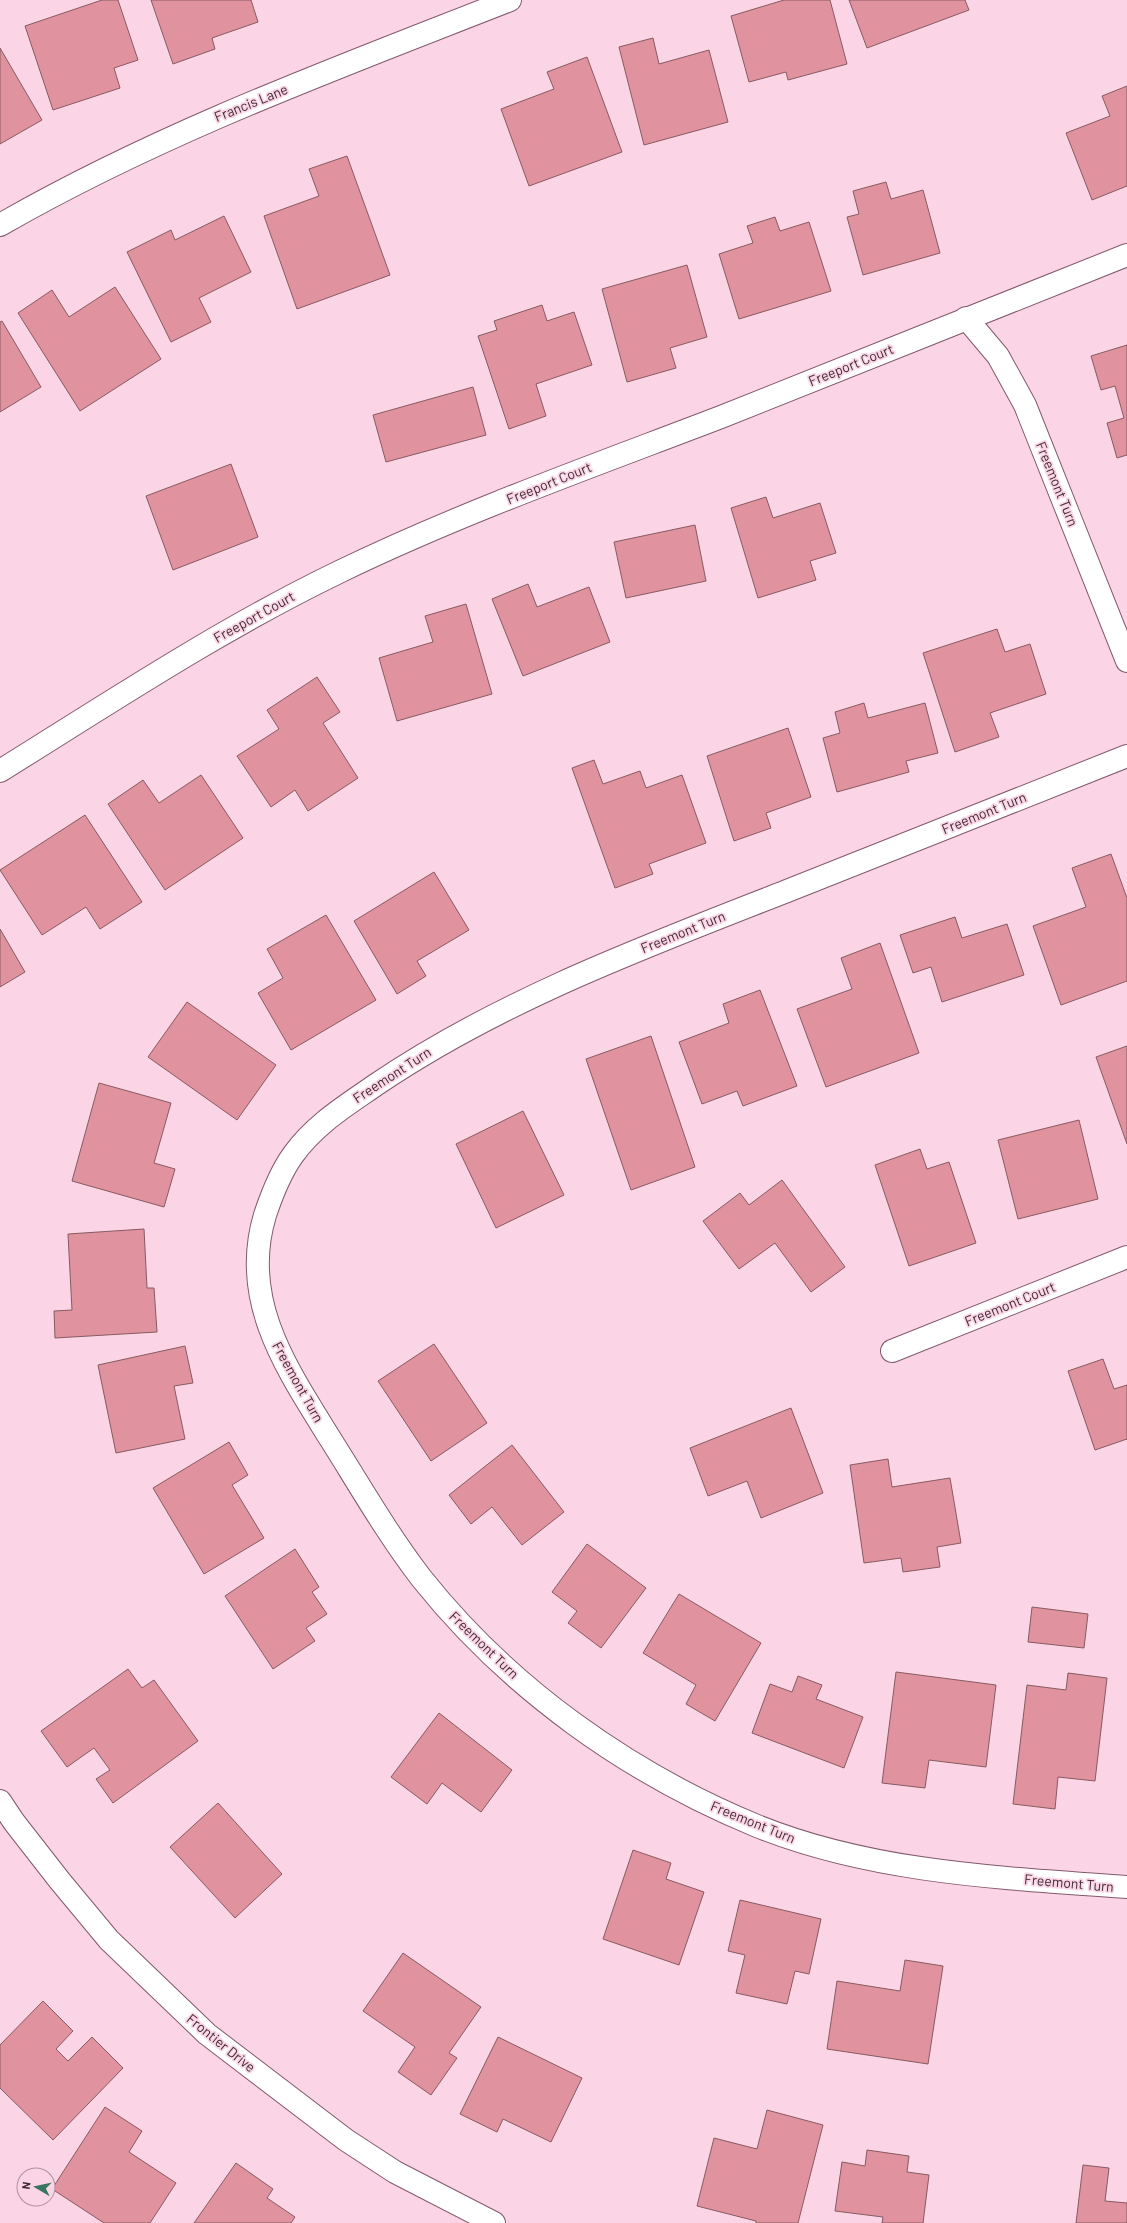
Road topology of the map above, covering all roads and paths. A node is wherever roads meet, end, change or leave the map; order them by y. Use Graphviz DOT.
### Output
graph roads {
  1 [pos="510,0"];
  2 [pos="0,225"];
  3 [pos="1127,255"];
  4 [pos="966,318"];
  5 [pos="1127,661"];
  6 [pos="1127,756"];
  7 [pos="0,770"];
  8 [pos="1127,1257"];
  9 [pos="892,1351"];
  10 [pos="0,1801"];
  11 [pos="1127,1887"];
  12 [pos="494,2223"];
  1 -- 2 [label="street, Francis Lane"];
  3 -- 4 [label="street, Freeport Court"];
  4 -- 5 [label="street, Freemont Turn"];
  4 -- 7 [label="street, Freeport Court"];
  6 -- 11 [label="street, Freemont Turn"];
  8 -- 9 [label="street, Freemont Court"];
  10 -- 12 [label="street, Frontier Drive"];
}
